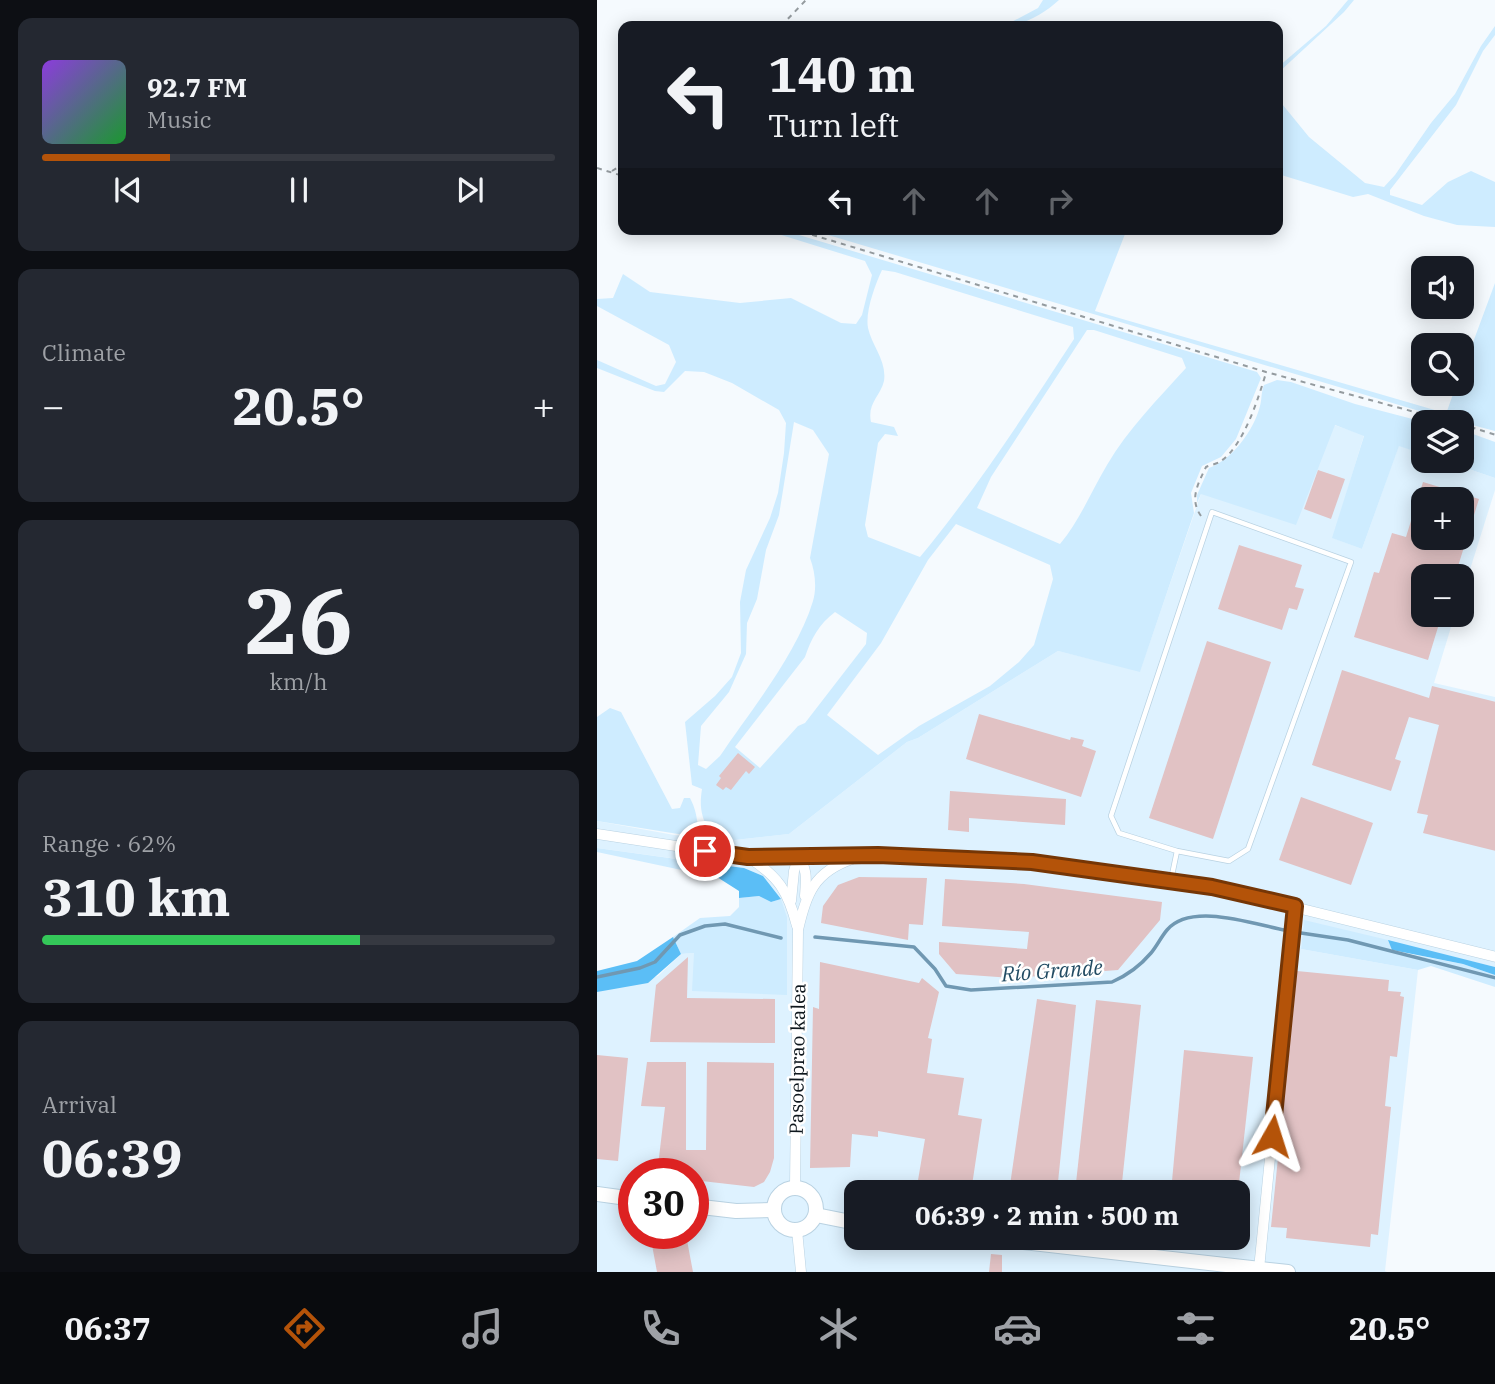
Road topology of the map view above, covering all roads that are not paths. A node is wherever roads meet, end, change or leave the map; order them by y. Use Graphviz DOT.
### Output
graph roads {
  1 [pos="597,834"];
  2 [pos="1177,851"];
  3 [pos="798,856"];
  4 [pos="859,856"];
  5 [pos="748,857"];
  6 [pos="1171,881"];
  7 [pos="805,901"];
  8 [pos="791,902"];
  9 [pos="1295,906"];
  10 [pos="798,930"];
  11 [pos="1495,957"];
  12 [pos="795,1187"];
  13 [pos="597,1194"];
  14 [pos="618,1197"];
  15 [pos="709,1208"];
  16 [pos="774,1210"];
  17 [pos="816,1215"];
  18 [pos="844,1221"];
  19 [pos="797,1230"];
  20 [pos="1093,1250"];
  21 [pos="1259,1269"];
  22 [pos="801,1272"];
  23 [pos="1288,1272"];
  1 -- 5 [label="street"];
  2 -- 2 [label="lane"];
  2 -- 6 [label="lane"];
  3 -- 4 [label="street"];
  3 -- 5 [label="street"];
  3 -- 7 [label="street"];
  3 -- 8 [label="street"];
  4 -- 6 [label="street"];
  4 -- 7 [label="street"];
  5 -- 8 [label="street"];
  6 -- 9 [label="street"];
  7 -- 10 [label="street"];
  8 -- 10 [label="street"];
  9 -- 11 [label="street"];
  9 -- 21 [label="street"];
  10 -- 12 [label="street, Pasoelprao kalea"];
  12 -- 16 [label="main road"];
  12 -- 17 [label="main road"];
  13 -- 14 [label="main road"];
  15 -- 16 [label="main road"];
  16 -- 19 [label="main road"];
  17 -- 18 [label="main road"];
  17 -- 19 [label="main road"];
  19 -- 22 [label="street"];
  20 -- 21 [label="main road"];
  21 -- 23 [label="main road"];
}
